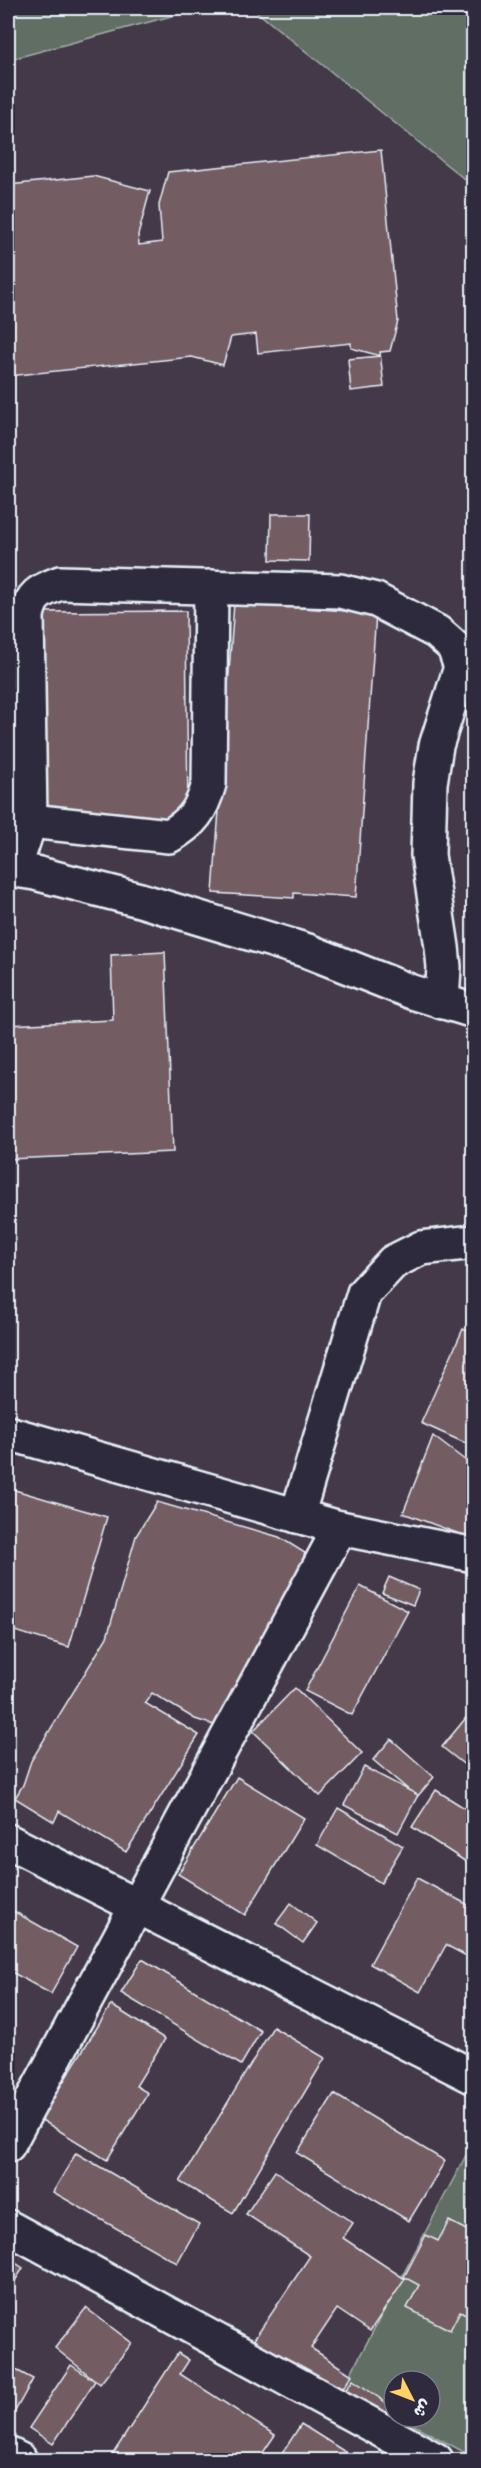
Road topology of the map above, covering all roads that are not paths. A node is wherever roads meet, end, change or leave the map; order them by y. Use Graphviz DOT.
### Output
graph roads {
  1 [pos="211,587"];
  2 [pos="30,821"];
  3 [pos="11,869"];
  4 [pos="465,1008"];
  5 [pos="474,1242"];
  6 [pos="8,1433"];
  7 [pos="297,1516"];
  8 [pos="340,1528"];
  9 [pos="474,1556"];
  10 [pos="8,1841"];
  11 [pos="137,1908"];
  12 [pos="474,2077"];
  13 [pos="8,2145"];
  14 [pos="8,2227"];
  15 [pos="8,2454"];
  16 [pos="20,2460"];
  17 [pos="436,2460"];
  1 -- 2 [label="street"];
  1 -- 2 [label="street"];
  1 -- 4 [label="street"];
  2 -- 3 [label="street"];
  3 -- 4 [label="street"];
  5 -- 7 [label="street"];
  6 -- 7 [label="street"];
  7 -- 8 [label="street"];
  8 -- 9 [label="street"];
  8 -- 11 [label="street"];
  10 -- 11 [label="street"];
  11 -- 12 [label="street"];
  11 -- 13 [label="street"];
  14 -- 17 [label="street"];
  15 -- 16 [label="street"];
}
